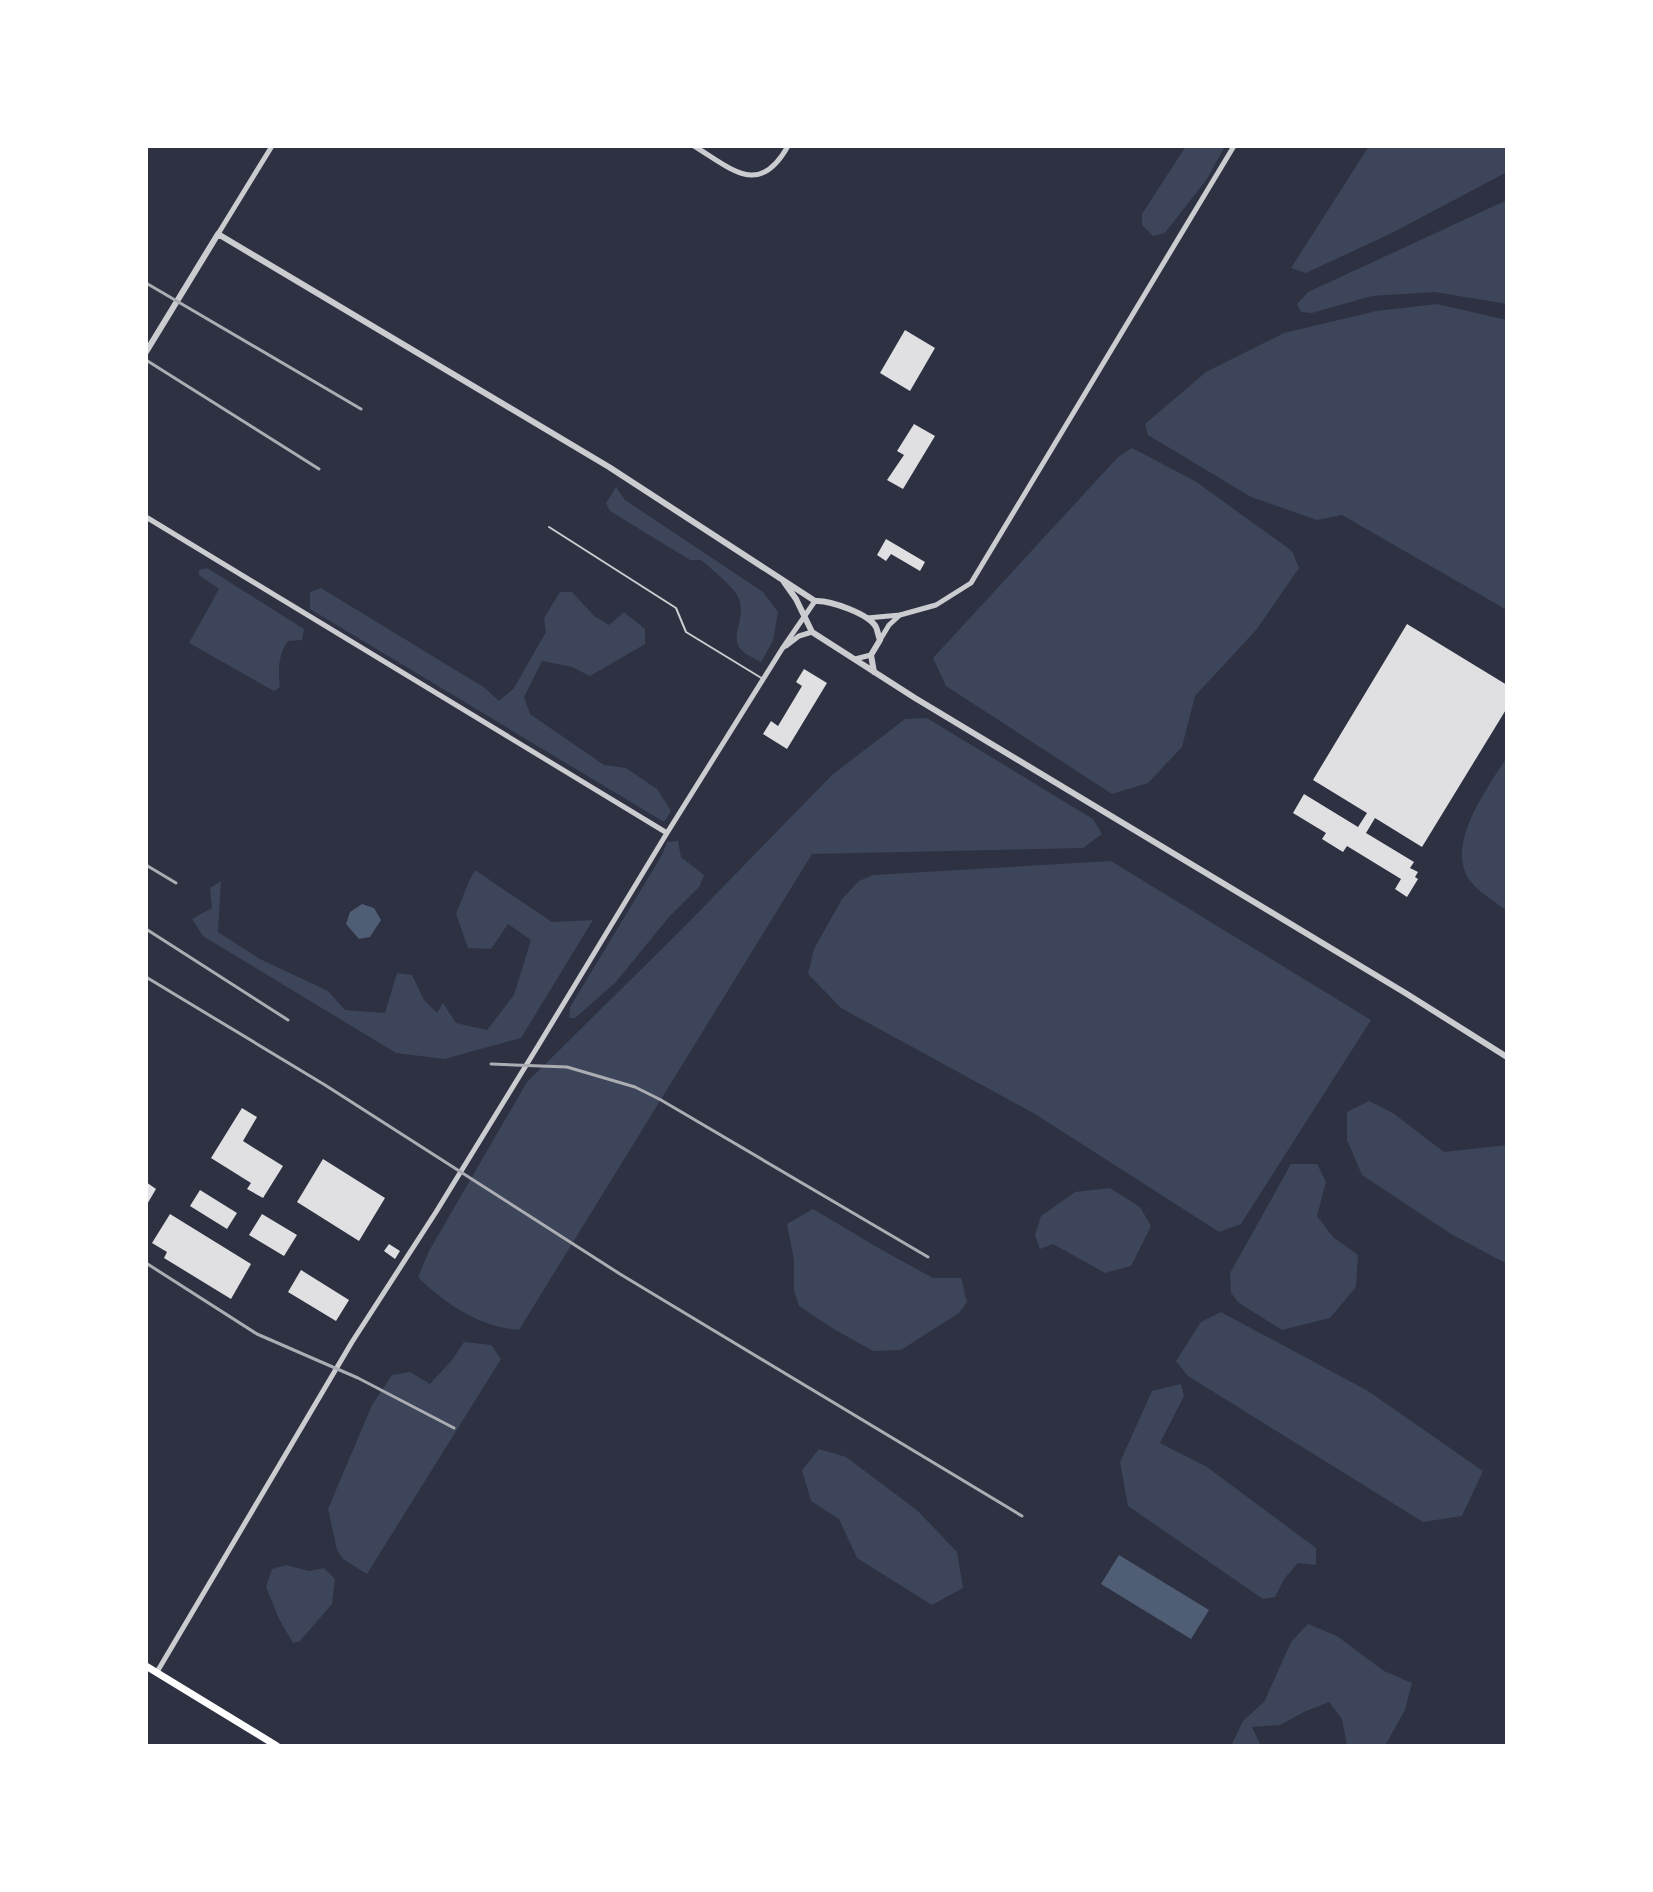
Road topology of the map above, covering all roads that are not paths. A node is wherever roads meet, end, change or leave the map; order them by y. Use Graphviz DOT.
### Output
graph roads {
  1 [pos="272,146"];
  2 [pos="694,146"];
  3 [pos="788,146"];
  4 [pos="1234,146"];
  5 [pos="218,234"];
  6 [pos="146,352"];
  7 [pos="146,517"];
  8 [pos="549,527"];
  9 [pos="781,578"];
  10 [pos="815,601"];
  11 [pos="900,615"];
  12 [pos="804,617"];
  13 [pos="867,618"];
  14 [pos="812,632"];
  15 [pos="880,640"];
  16 [pos="782,649"];
  17 [pos="871,655"];
  18 [pos="855,659"];
  19 [pos="874,672"];
  20 [pos="763,679"];
  21 [pos="667,833"];
  22 [pos="1507,1057"];
  23 [pos="146,1666"];
  24 [pos="157,1672"];
  25 [pos="277,1746"];
  1 -- 5 [label="street"];
  2 -- 3 [label="street"];
  4 -- 11 [label="street"];
  5 -- 6 [label="street"];
  5 -- 9 [label="street"];
  7 -- 21 [label="street"];
  8 -- 20 [label="lane"];
  9 -- 10 [label="street"];
  9 -- 12 [label="street"];
  10 -- 12 [label="street"];
  10 -- 13 [label="street"];
  11 -- 13 [label="street"];
  11 -- 15 [label="street"];
  12 -- 14 [label="street"];
  12 -- 16 [label="street"];
  13 -- 15 [label="street"];
  14 -- 16 [label="street"];
  14 -- 18 [label="street"];
  15 -- 17 [label="street"];
  16 -- 20 [label="street"];
  17 -- 18 [label="street"];
  17 -- 19 [label="street"];
  18 -- 19 [label="street"];
  19 -- 22 [label="street"];
  20 -- 21 [label="street"];
  21 -- 24 [label="street"];
  23 -- 24 [label="main road"];
  24 -- 25 [label="main road"];
}
